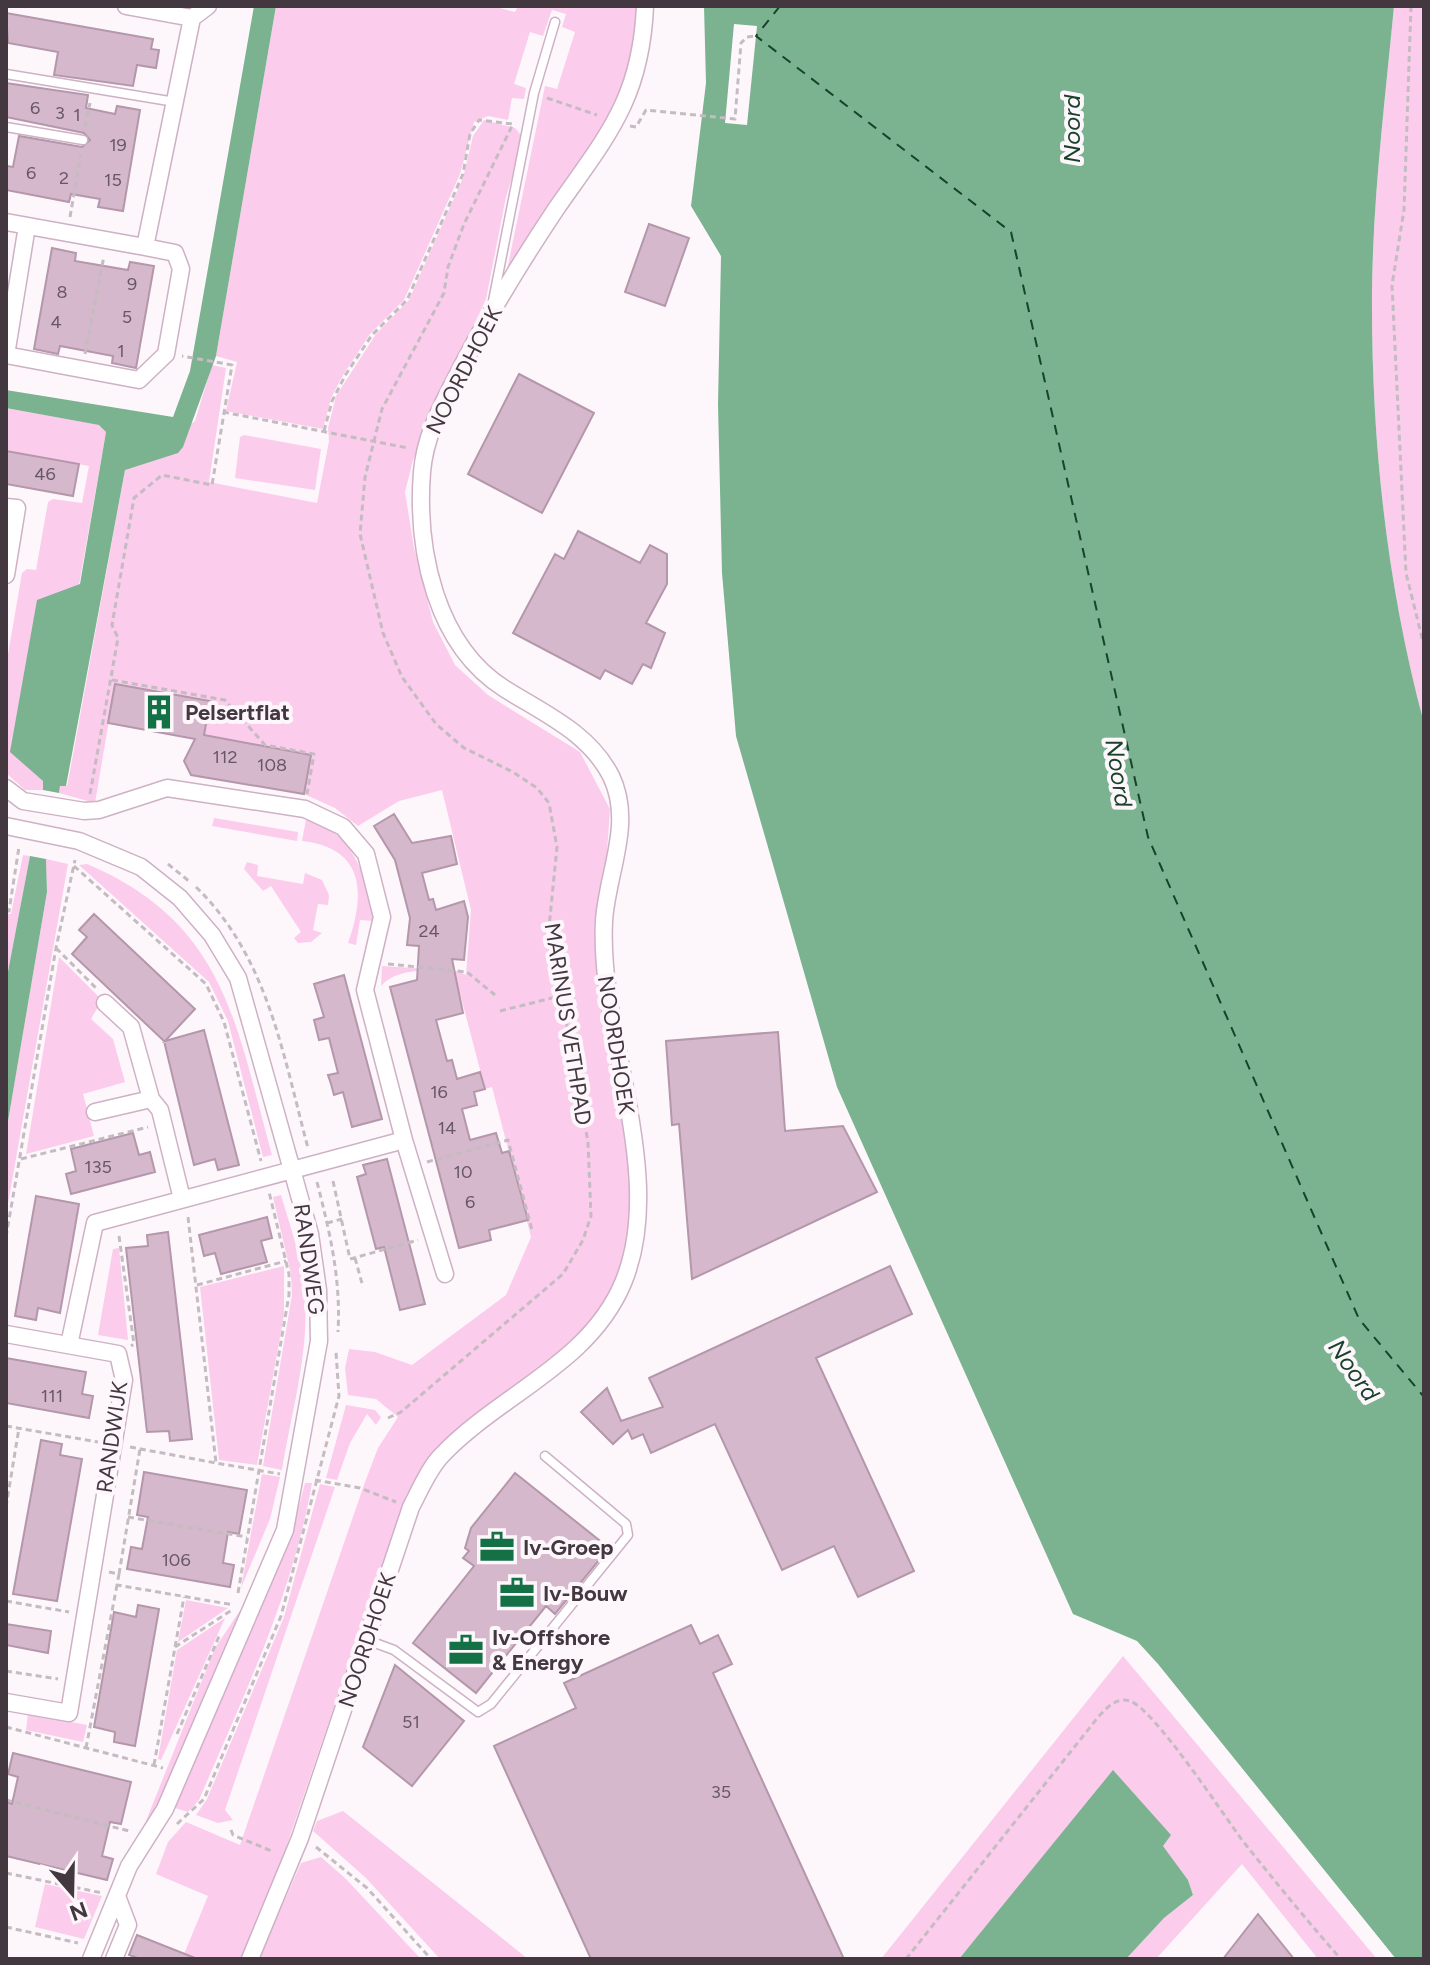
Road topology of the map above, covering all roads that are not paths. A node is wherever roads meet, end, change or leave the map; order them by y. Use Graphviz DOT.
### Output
graph roads {
  1 [pos="126,6"];
  2 [pos="208,6"];
  3 [pos="645,6"];
  4 [pos="192,18"];
  5 [pos="555,22"];
  6 [pos="6,74"];
  7 [pos="175,102"];
  8 [pos="6,127"];
  9 [pos="83,140"];
  10 [pos="6,222"];
  11 [pos="27,226"];
  12 [pos="145,247"];
  13 [pos="490,313"];
  14 [pos="12,508"];
  15 [pos="6,575"];
  16 [pos="6,788"];
  17 [pos="6,826"];
  18 [pos="105,1003"];
  19 [pos="151,1099"];
  20 [pos="95,1112"];
  21 [pos="404,1140"];
  22 [pos="294,1171"];
  23 [pos="182,1199"];
  24 [pos="445,1274"];
  25 [pos="6,1334"];
  26 [pos="69,1345"];
  27 [pos="545,1456"];
  28 [pos="367,1640"];
  29 [pos="6,1702"];
  30 [pos="113,1895"];
  31 [pos="90,1952"];
  32 [pos="114,1959"];
  33 [pos="250,1959"];
  1 -- 4 [label="street"];
  2 -- 4 [label="street"];
  3 -- 13 [label="street, NOORDHOEK"];
  4 -- 7 [label="street"];
  5 -- 13 [label="lane"];
  6 -- 7 [label="lane"];
  7 -- 12 [label="street"];
  8 -- 9 [label="lane"];
  10 -- 11 [label="street"];
  11 -- 12 [label="street"];
  11 -- 12 [label="street"];
  13 -- 28 [label="street, NOORDHOEK"];
  14 -- 15 [label="street"];
  16 -- 21 [label="street"];
  17 -- 22 [label="street, RANDWEG"];
  18 -- 19 [label="street"];
  19 -- 20 [label="street"];
  19 -- 23 [label="street"];
  21 -- 22 [label="street"];
  21 -- 24 [label="street"];
  22 -- 23 [label="street"];
  22 -- 30 [label="street, RANDWEG"];
  23 -- 26 [label="street"];
  25 -- 26 [label="street, RANDWIJK"];
  26 -- 29 [label="street, RANDWIJK"];
  27 -- 28 [label="lane"];
  28 -- 33 [label="street, NOORDHOEK"];
  30 -- 31 [label="street, RANDWEG"];
  30 -- 32 [label="street"];
}
